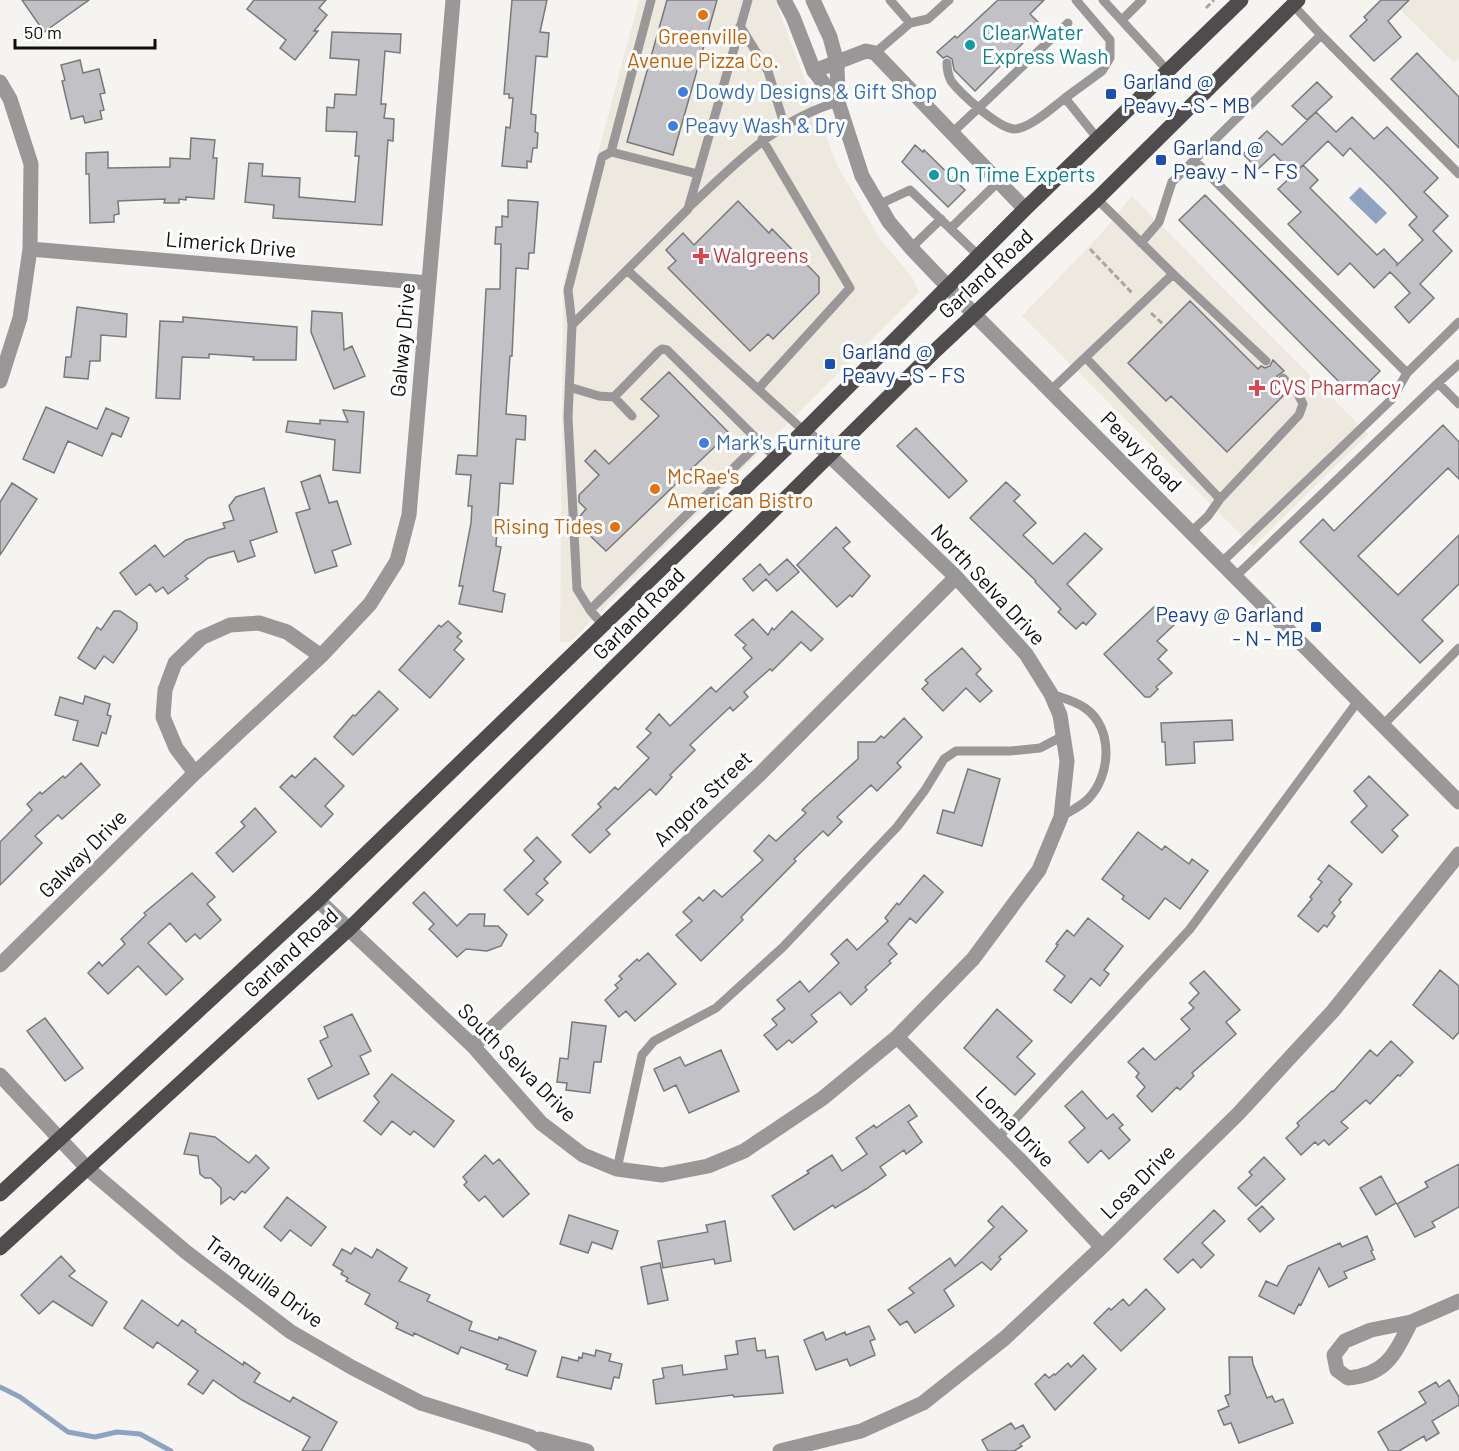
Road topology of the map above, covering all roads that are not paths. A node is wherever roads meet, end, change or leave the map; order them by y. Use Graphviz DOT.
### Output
graph roads {
  1 [pos="453,0"];
  2 [pos="651,0"];
  3 [pos="748,0"];
  4 [pos="784,0"];
  5 [pos="813,0"];
  6 [pos="890,0"];
  7 [pos="949,0"];
  8 [pos="1076,0"];
  9 [pos="1103,0"];
  10 [pos="1142,0"];
  11 [pos="1241,0"];
  12 [pos="1294,2"];
  13 [pos="1122,20"];
  14 [pos="910,24"];
  15 [pos="1068,24"];
  16 [pos="740,26"];
  17 [pos="1321,35"];
  18 [pos="875,53"];
  19 [pos="837,63"];
  20 [pos="947,63"];
  21 [pos="814,70"];
  22 [pos="1168,70"];
  23 [pos="0,82"];
  24 [pos="1065,98"];
  25 [pos="838,102"];
  26 [pos="979,108"];
  27 [pos="784,124"];
  28 [pos="951,134"];
  29 [pos="762,139"];
  30 [pos="1098,139"];
  31 [pos="611,152"];
  32 [pos="1195,161"];
  33 [pos="698,174"];
  34 [pos="1459,174"];
  35 [pos="999,182"];
  36 [pos="1097,199"];
  37 [pos="878,205"];
  38 [pos="688,209"];
  39 [pos="1025,209"];
  40 [pos="942,219"];
  41 [pos="951,228"];
  42 [pos="1141,243"];
  43 [pos="911,248"];
  44 [pos="30,249"];
  45 [pos="979,256"];
  46 [pos="627,270"];
  47 [pos="1173,274"];
  48 [pos="429,283"];
  49 [pos="947,287"];
  50 [pos="974,314"];
  51 [pos="1459,322"];
  52 [pos="572,325"];
  53 [pos="1086,358"];
  54 [pos="1266,361"];
  55 [pos="1459,364"];
  56 [pos="1407,373"];
  57 [pos="1283,378"];
  58 [pos="0,381"];
  59 [pos="1438,383"];
  60 [pos="569,387"];
  61 [pos="759,388"];
  62 [pos="1050,391"];
  63 [pos="614,397"];
  64 [pos="1459,404"];
  65 [pos="633,416"];
  66 [pos="804,431"];
  67 [pos="760,442"];
  68 [pos="830,456"];
  69 [pos="776,458"];
  70 [pos="725,477"];
  71 [pos="740,492"];
  72 [pos="1220,499"];
  73 [pos="686,516"];
  74 [pos="700,530"];
  75 [pos="1191,532"];
  76 [pos="646,555"];
  77 [pos="1221,563"];
  78 [pos="660,568"];
  79 [pos="956,577"];
  80 [pos="1235,577"];
  81 [pos="590,610"];
  82 [pos="602,624"];
  83 [pos="1459,648"];
  84 [pos="321,656"];
  85 [pos="1051,694"];
  86 [pos="1358,701"];
  87 [pos="1383,725"];
  88 [pos="1063,736"];
  89 [pos="195,773"];
  90 [pos="1459,802"];
  91 [pos="1061,817"];
  92 [pos="1459,854"];
  93 [pos="318,900"];
  94 [pos="350,928"];
  95 [pos="0,965"];
  96 [pos="897,1037"];
  97 [pos="473,1046"];
  98 [pos="0,1075"];
  99 [pos="59,1137"];
  100 [pos="998,1138"];
  101 [pos="87,1168"];
  102 [pos="617,1169"];
  103 [pos="0,1194"];
  104 [pos="1102,1247"];
  105 [pos="0,1248"];
  106 [pos="1459,1301"];
  107 [pos="1411,1322"];
  108 [pos="531,1437"];
  109 [pos="550,1451"];
  110 [pos="587,1451"];
  111 [pos="780,1451"];
  1 -- 48 [label="street, Galway Drive"];
  2 -- 31 [label="lane"];
  3 -- 16 [label="lane"];
  4 -- 21 [label="street, Peavy Road"];
  5 -- 19 [label="street, Peavy Road"];
  6 -- 14 [label="lane"];
  7 -- 14 [label="lane"];
  8 -- 24 [label="lane"];
  9 -- 13 [label="lane"];
  10 -- 13 [label="lane"];
  11 -- 22 [label="main road, Garland Road"];
  12 -- 17 [label="lane"];
  12 -- 36 [label="main road, Garland Road"];
  13 -- 22 [label="lane"];
  14 -- 18 [label="lane"];
  15 -- 26 [label="lane"];
  16 -- 27 [label="lane"];
  16 -- 33 [label="lane"];
  17 -- 32 [label="lane"];
  17 -- 34 [label="lane"];
  18 -- 19 [label="street"];
  18 -- 28 [label="street"];
  19 -- 21 [label="street"];
  19 -- 25 [label="street, Peavy Road"];
  20 -- 26 [label="lane"];
  21 -- 25 [label="street, Peavy Road"];
  22 -- 30 [label="main road, Garland Road"];
  23 -- 44 [label="street"];
  24 -- 26 [label="lane"];
  24 -- 30 [label="lane"];
  25 -- 27 [label="lane"];
  25 -- 37 [label="street, Peavy Road"];
  26 -- 28 [label="lane"];
  27 -- 29 [label="lane"];
  28 -- 35 [label="street"];
  29 -- 38 [label="lane"];
  29 -- 61 [label="lane"];
  30 -- 39 [label="main road, Garland Road"];
  31 -- 33 [label="lane"];
  31 -- 52 [label="lane"];
  32 -- 42 [label="lane"];
  32 -- 56 [label="lane"];
  33 -- 38 [label="lane"];
  35 -- 39 [label="street"];
  35 -- 41 [label="lane"];
  36 -- 42 [label="lane"];
  36 -- 50 [label="main road, Garland Road"];
  37 -- 40 [label="lane"];
  37 -- 43 [label="street, Peavy Road"];
  38 -- 46 [label="lane"];
  39 -- 45 [label="main road, Garland Road"];
  40 -- 41 [label="lane"];
  40 -- 43 [label="lane"];
  41 -- 45 [label="lane"];
  42 -- 47 [label="lane"];
  43 -- 49 [label="street, Peavy Road"];
  44 -- 48 [label="street, Limerick Drive"];
  44 -- 58 [label="street"];
  45 -- 49 [label="main road, Garland Road"];
  46 -- 52 [label="lane"];
  46 -- 61 [label="lane"];
  47 -- 53 [label="lane"];
  47 -- 54 [label="lane"];
  48 -- 84 [label="street, Galway Drive"];
  49 -- 50 [label="street, Peavy Road"];
  49 -- 66 [label="main road, Garland Road"];
  50 -- 62 [label="street, Peavy Road"];
  50 -- 68 [label="main road, Garland Road"];
  51 -- 56 [label="lane"];
  52 -- 60 [label="lane"];
  53 -- 62 [label="lane"];
  53 -- 72 [label="lane"];
  55 -- 59 [label="lane"];
  56 -- 77 [label="lane"];
  57 -- 72 [label="lane"];
  59 -- 64 [label="lane"];
  59 -- 80 [label="lane"];
  60 -- 63 [label="lane"];
  60 -- 81 [label="lane"];
  61 -- 66 [label="lane"];
  62 -- 75 [label="street, Peavy Road"];
  63 -- 65 [label="lane"];
  63 -- 67 [label="lane"];
  66 -- 68 [label="street, North Selva Drive"];
  66 -- 69 [label="main road, Garland Road"];
  67 -- 69 [label="lane"];
  67 -- 70 [label="lane"];
  68 -- 79 [label="street, North Selva Drive"];
  68 -- 94 [label="main road, Garland Road"];
  69 -- 71 [label="main road, Garland Road"];
  70 -- 71 [label="lane"];
  70 -- 73 [label="lane"];
  71 -- 74 [label="main road, Garland Road"];
  72 -- 75 [label="lane"];
  73 -- 74 [label="lane"];
  73 -- 76 [label="lane"];
  74 -- 78 [label="main road, Garland Road"];
  75 -- 77 [label="street, Peavy Road"];
  76 -- 78 [label="lane"];
  76 -- 81 [label="lane"];
  77 -- 80 [label="street, Peavy Road"];
  78 -- 82 [label="main road, Garland Road"];
  79 -- 85 [label="street, North Selva Drive"];
  79 -- 97 [label="street, Angora Street"];
  80 -- 86 [label="street, Peavy Road"];
  81 -- 82 [label="lane"];
  82 -- 93 [label="main road, Garland Road"];
  83 -- 87 [label="lane"];
  84 -- 89 [label="street, Galway Drive"];
  84 -- 89 [label="street"];
  85 -- 88 [label="street, North Selva Drive"];
  85 -- 91 [label="lane"];
  86 -- 87 [label="street, Peavy Road"];
  86 -- 100 [label="lane"];
  87 -- 90 [label="street, Peavy Road"];
  88 -- 91 [label="street, North Selva Drive"];
  88 -- 102 [label="lane"];
  89 -- 95 [label="street, Galway Drive"];
  91 -- 96 [label="street, North Selva Drive"];
  92 -- 104 [label="street, Losa Drive"];
  93 -- 94 [label="street, South Selva Drive"];
  93 -- 99 [label="main road, Garland Road"];
  94 -- 97 [label="street, South Selva Drive"];
  94 -- 101 [label="main road, Garland Road"];
  96 -- 100 [label="street, Loma Drive"];
  96 -- 102 [label="street, South Selva Drive"];
  97 -- 102 [label="street, South Selva Drive"];
  98 -- 99 [label="street, Tranquilla Drive"];
  99 -- 101 [label="street, Tranquilla Drive"];
  99 -- 103 [label="main road, Garland Road"];
  100 -- 104 [label="street, Loma Drive"];
  101 -- 105 [label="main road, Garland Road"];
  101 -- 108 [label="street, Tranquilla Drive"];
  104 -- 111 [label="street, Losa Drive"];
  106 -- 107 [label="street"];
  107 -- 107 [label="street"];
  108 -- 109 [label="street, Tranquilla Drive"];
  108 -- 110 [label="street"];
}
